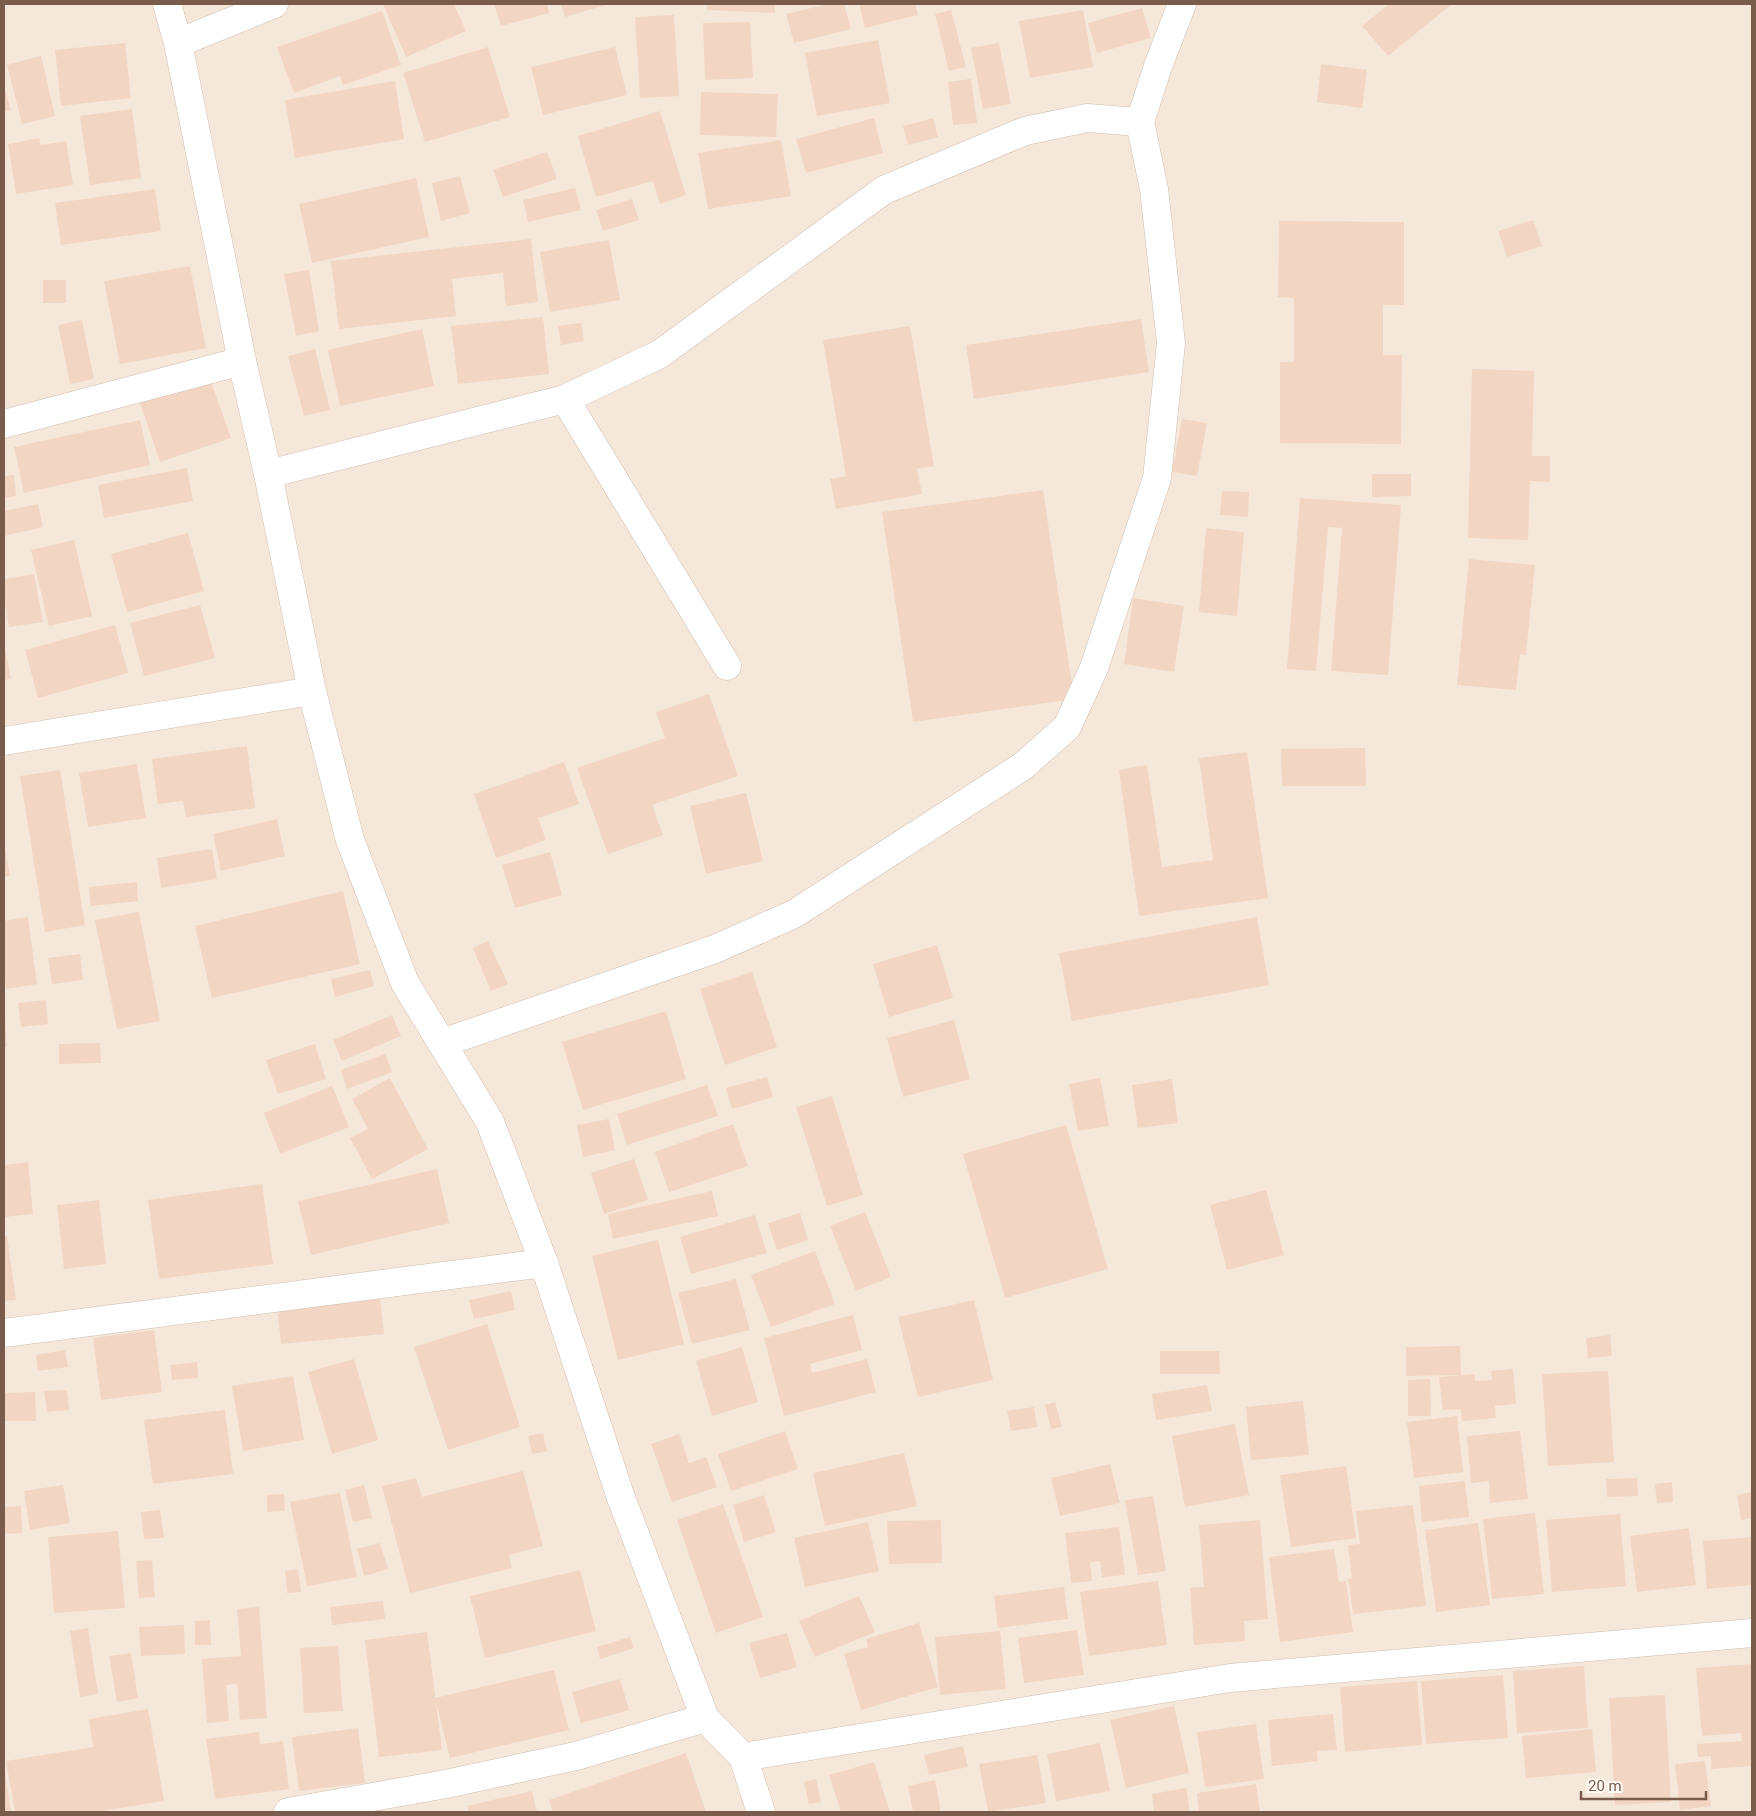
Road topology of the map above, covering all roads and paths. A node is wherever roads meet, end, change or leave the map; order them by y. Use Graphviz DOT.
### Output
graph roads {
  1 [pos="167,4"];
  2 [pos="274,4"];
  3 [pos="1182,4"];
  4 [pos="178,43"];
  5 [pos="1140,122"];
  6 [pos="242,361"];
  7 [pos="566,398"];
  8 [pos="4,424"];
  9 [pos="268,474"];
  10 [pos="727,666"];
  11 [pos="312,691"];
  12 [pos="4,742"];
  13 [pos="442,1043"];
  14 [pos="544,1263"];
  15 [pos="4,1333"];
  16 [pos="1752,1633"];
  17 [pos="705,1718"];
  18 [pos="743,1758"];
  19 [pos="288,1812"];
  20 [pos="761,1812"];
  1 -- 4 [label="street"];
  2 -- 4 [label="street"];
  3 -- 5 [label="street"];
  4 -- 6 [label="street"];
  5 -- 7 [label="street"];
  5 -- 13 [label="street"];
  6 -- 8 [label="street"];
  6 -- 9 [label="street"];
  7 -- 9 [label="street"];
  7 -- 10 [label="street"];
  9 -- 11 [label="street"];
  11 -- 12 [label="street"];
  11 -- 13 [label="street"];
  13 -- 14 [label="street"];
  14 -- 15 [label="street"];
  14 -- 17 [label="street"];
  16 -- 18 [label="street"];
  17 -- 18 [label="street"];
  17 -- 19 [label="street"];
  18 -- 20 [label="street"];
}
